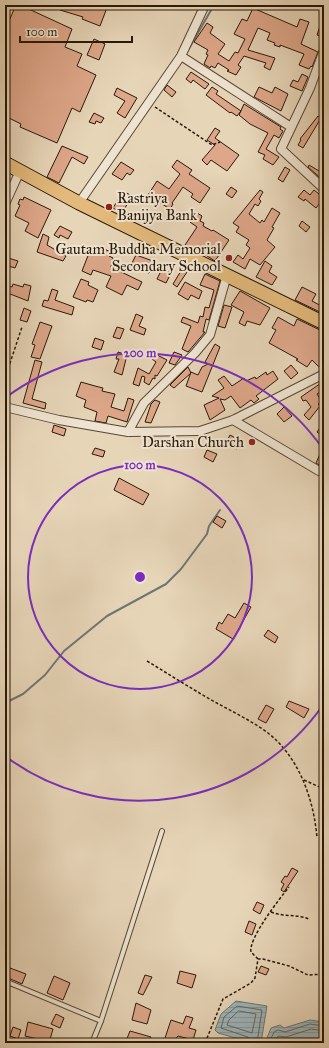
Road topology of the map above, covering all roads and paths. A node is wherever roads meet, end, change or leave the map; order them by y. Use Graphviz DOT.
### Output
graph roads {
  1 [pos="205,5"];
  2 [pos="319,5"];
  3 [pos="324,6"];
  4 [pos="324,50"];
  5 [pos="181,56"];
  6 [pos="148,103"];
  7 [pos="291,127"];
  8 [pos="220,142"];
  9 [pos="5,163"];
  10 [pos="20,171"];
  11 [pos="324,189"];
  12 [pos="79,203"];
  13 [pos="5,204"];
  14 [pos="227,275"];
  15 [pos="324,323"];
  16 [pos="22,327"];
  17 [pos="324,374"];
  18 [pos="5,378"];
  19 [pos="5,407"];
  20 [pos="233,420"];
  21 [pos="128,432"];
  22 [pos="319,471"];
  23 [pos="147,661"];
  24 [pos="303,780"];
  25 [pos="324,789"];
  26 [pos="162,831"];
  27 [pos="316,838"];
  28 [pos="289,887"];
  29 [pos="271,912"];
  30 [pos="309,919"];
  31 [pos="258,959"];
  32 [pos="324,974"];
  33 [pos="5,981"];
  34 [pos="101,1021"];
  35 [pos="92,1043"];
  36 [pos="205,1043"];
  1 -- 5 [label="street"];
  2 -- 3 [label="street"];
  4 -- 7 [label="street"];
  5 -- 6 [label="street"];
  5 -- 7 [label="street"];
  6 -- 8 [label="path"];
  6 -- 12 [label="street"];
  7 -- 11 [label="street"];
  9 -- 10 [label="main road"];
  10 -- 12 [label="main road"];
  10 -- 13 [label="street"];
  12 -- 14 [label="main road"];
  14 -- 15 [label="main road"];
  14 -- 21 [label="street"];
  16 -- 18 [label="path"];
  17 -- 20 [label="street"];
  19 -- 21 [label="street"];
  20 -- 21 [label="street"];
  20 -- 22 [label="street"];
  23 -- 24 [label="path"];
  24 -- 25 [label="path"];
  24 -- 27 [label="path"];
  26 -- 34 [label="lane"];
  28 -- 29 [label="path"];
  29 -- 30 [label="path"];
  29 -- 31 [label="path"];
  31 -- 32 [label="path"];
  31 -- 36 [label="path"];
  33 -- 34 [label="lane"];
  34 -- 35 [label="lane"];
}
